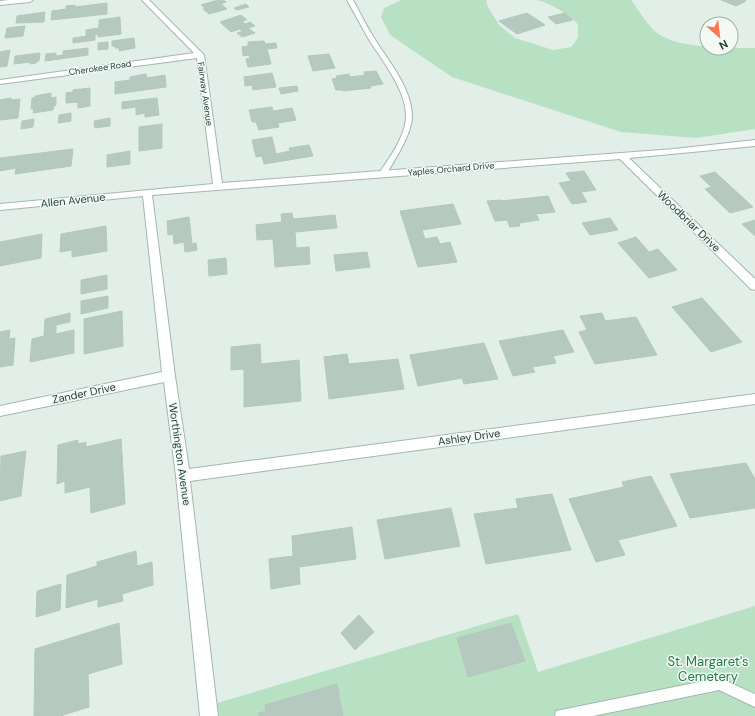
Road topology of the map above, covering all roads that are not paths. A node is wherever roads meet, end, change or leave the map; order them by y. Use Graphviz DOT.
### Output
graph roads {
  1 [pos="30,0"];
  2 [pos="145,0"];
  3 [pos="350,0"];
  4 [pos="0,4"];
  5 [pos="200,55"];
  6 [pos="0,82"];
  7 [pos="755,142"];
  8 [pos="622,156"];
  9 [pos="382,175"];
  10 [pos="218,187"];
  11 [pos="147,192"];
  12 [pos="0,207"];
  13 [pos="755,286"];
  14 [pos="169,376"];
  15 [pos="755,398"];
  16 [pos="0,411"];
  17 [pos="184,476"];
  18 [pos="755,701"];
  19 [pos="209,716"];
  20 [pos="561,716"];
  1 -- 4 [label="street"];
  2 -- 5 [label="street, Fairway Avenue"];
  3 -- 9 [label="lane"];
  5 -- 6 [label="street, Cherokee Road"];
  5 -- 10 [label="street, Fairway Avenue"];
  7 -- 8 [label="street, Yaples Orchard Drive"];
  8 -- 9 [label="street, Yaples Orchard Drive"];
  8 -- 13 [label="street, Woodbriar Drive"];
  9 -- 10 [label="street, Yaples Orchard Drive"];
  10 -- 11 [label="street, Yaples Orchard Drive"];
  11 -- 12 [label="street, Allen Avenue"];
  11 -- 14 [label="street, Worthington Avenue"];
  14 -- 16 [label="street, Zander Drive"];
  14 -- 17 [label="street, Worthington Avenue"];
  15 -- 17 [label="street, Ashley Drive"];
  17 -- 19 [label="street, Worthington Avenue"];
  18 -- 20 [label="lane"];
}
